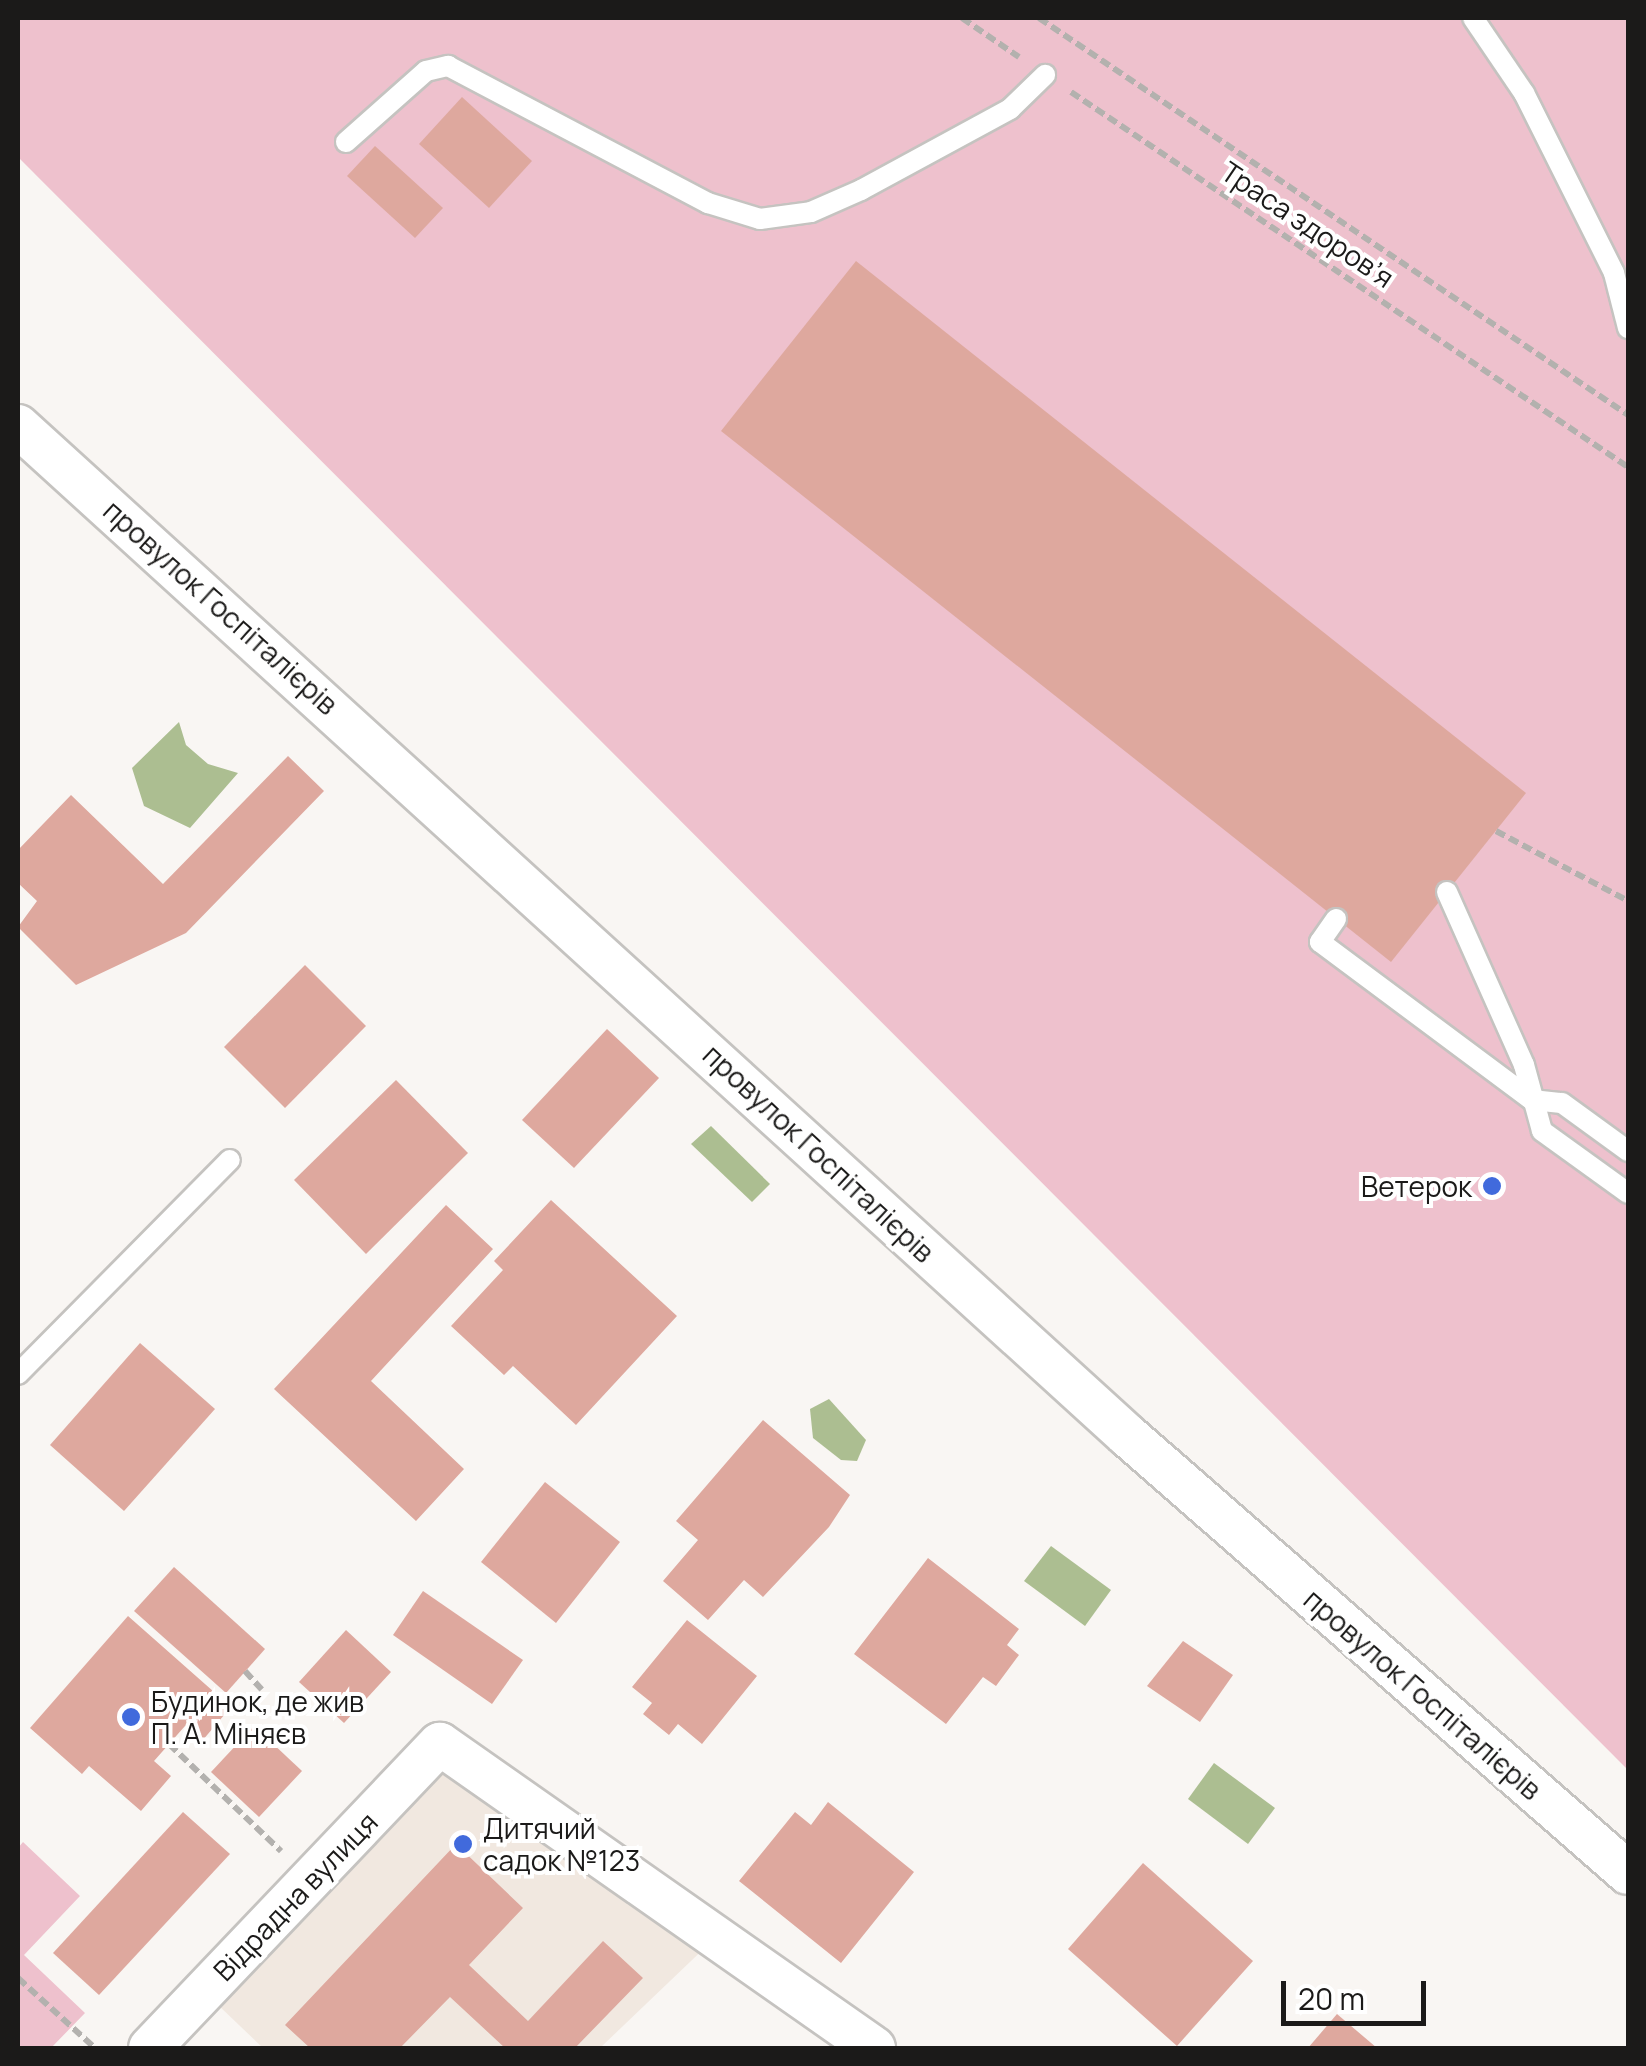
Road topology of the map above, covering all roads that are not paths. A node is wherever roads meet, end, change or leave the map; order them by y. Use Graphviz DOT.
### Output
graph roads {
  1 [pos="1473,18"];
  2 [pos="1045,75"];
  3 [pos="346,142"];
  4 [pos="1628,328"];
  5 [pos="18,426"];
  6 [pos="1447,892"];
  7 [pos="1336,919"];
  8 [pos="1532,1100"];
  9 [pos="1628,1151"];
  10 [pos="230,1160"];
  11 [pos="1628,1193"];
  12 [pos="18,1374"];
  13 [pos="1628,1873"];
  14 [pos="150,2048"];
  15 [pos="874,2048"];
  1 -- 4 [label="lane"];
  2 -- 3 [label="lane"];
  5 -- 13 [label="street, провулок Госпіталієрів"];
  6 -- 8 [label="lane"];
  7 -- 8 [label="lane"];
  8 -- 9 [label="lane"];
  8 -- 11 [label="lane"];
  10 -- 12 [label="lane"];
  14 -- 15 [label="street, Відрадна вулиця"];
}
